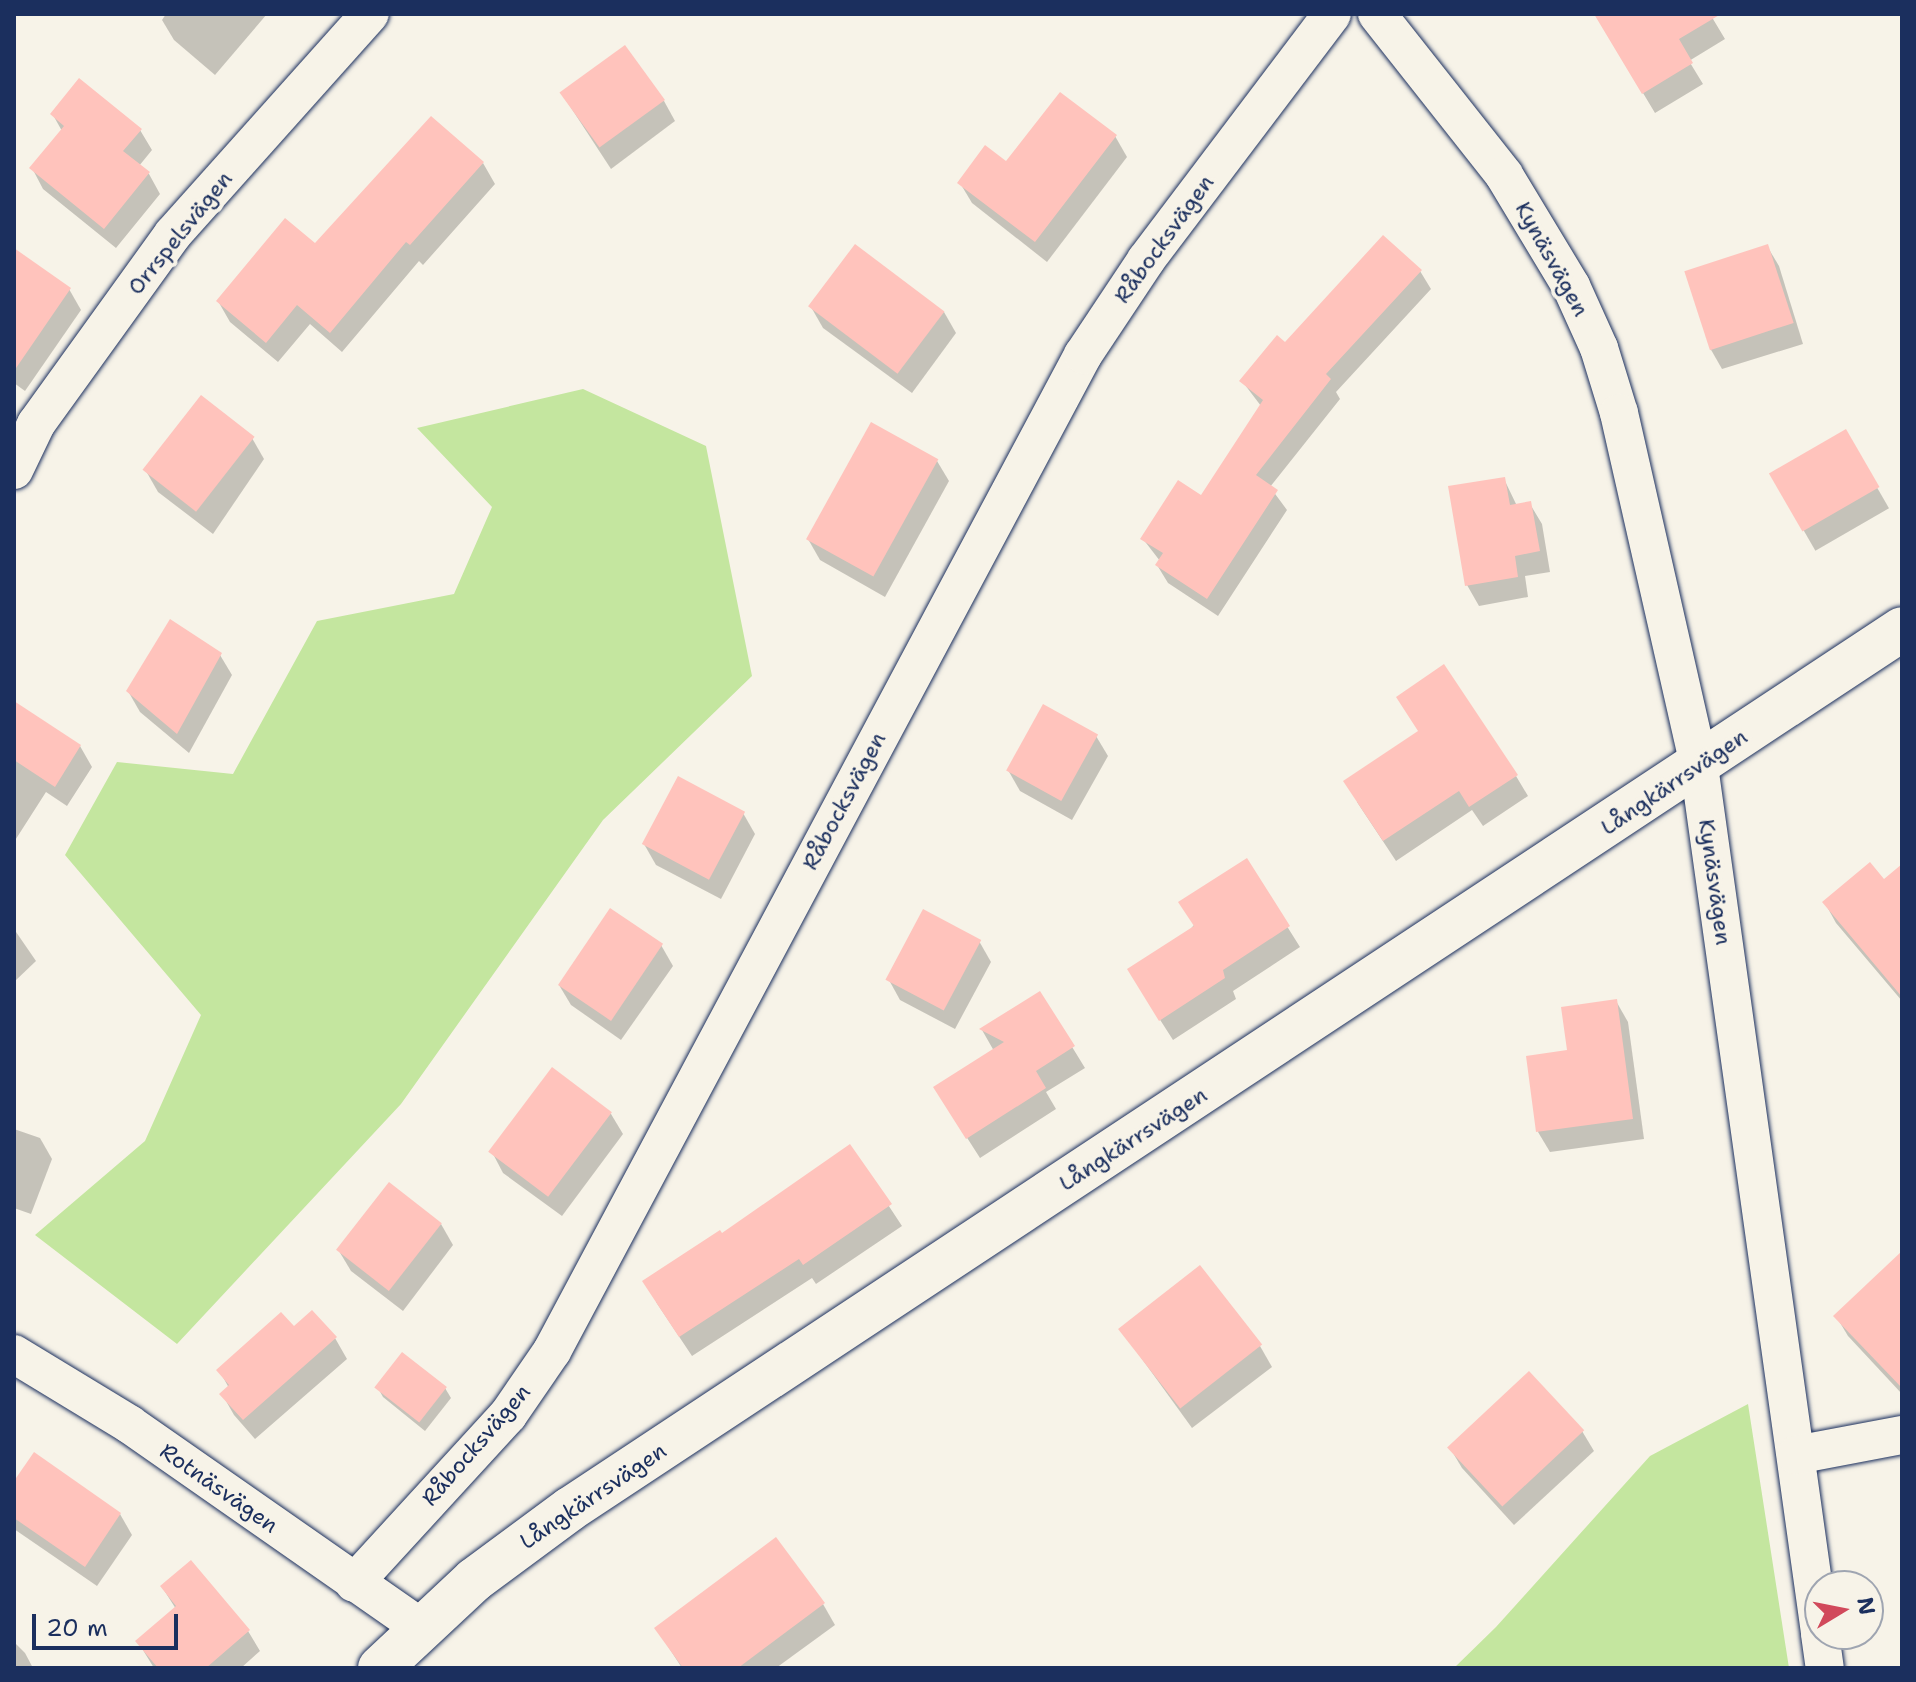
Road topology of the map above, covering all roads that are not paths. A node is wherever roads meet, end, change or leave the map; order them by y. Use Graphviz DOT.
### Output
graph roads {
  1 [pos="370,14"];
  2 [pos="1332,14"];
  3 [pos="1377,14"];
  4 [pos="14,470"];
  5 [pos="1902,629"];
  6 [pos="1699,766"];
  7 [pos="14,1354"];
  8 [pos="1902,1435"];
  9 [pos="1796,1455"];
  10 [pos="1812,1570"];
  11 [pos="354,1583"];
  12 [pos="420,1627"];
  13 [pos="380,1668"];
  1 -- 4 [label="street, Orrspelsvägen"];
  2 -- 11 [label="street, Råbocksvägen"];
  3 -- 6 [label="street, Kynäsvägen"];
  5 -- 6 [label="street, Långkärrsvägen"];
  6 -- 9 [label="street, Kynäsvägen"];
  6 -- 12 [label="street, Långkärrsvägen"];
  7 -- 11 [label="street, Rotnäsvägen"];
  8 -- 9 [label="street"];
  9 -- 10 [label="street, Kynäsvägen"];
  11 -- 12 [label="street, Rotnäsvägen"];
  12 -- 13 [label="street, Långkärrsvägen"];
}
